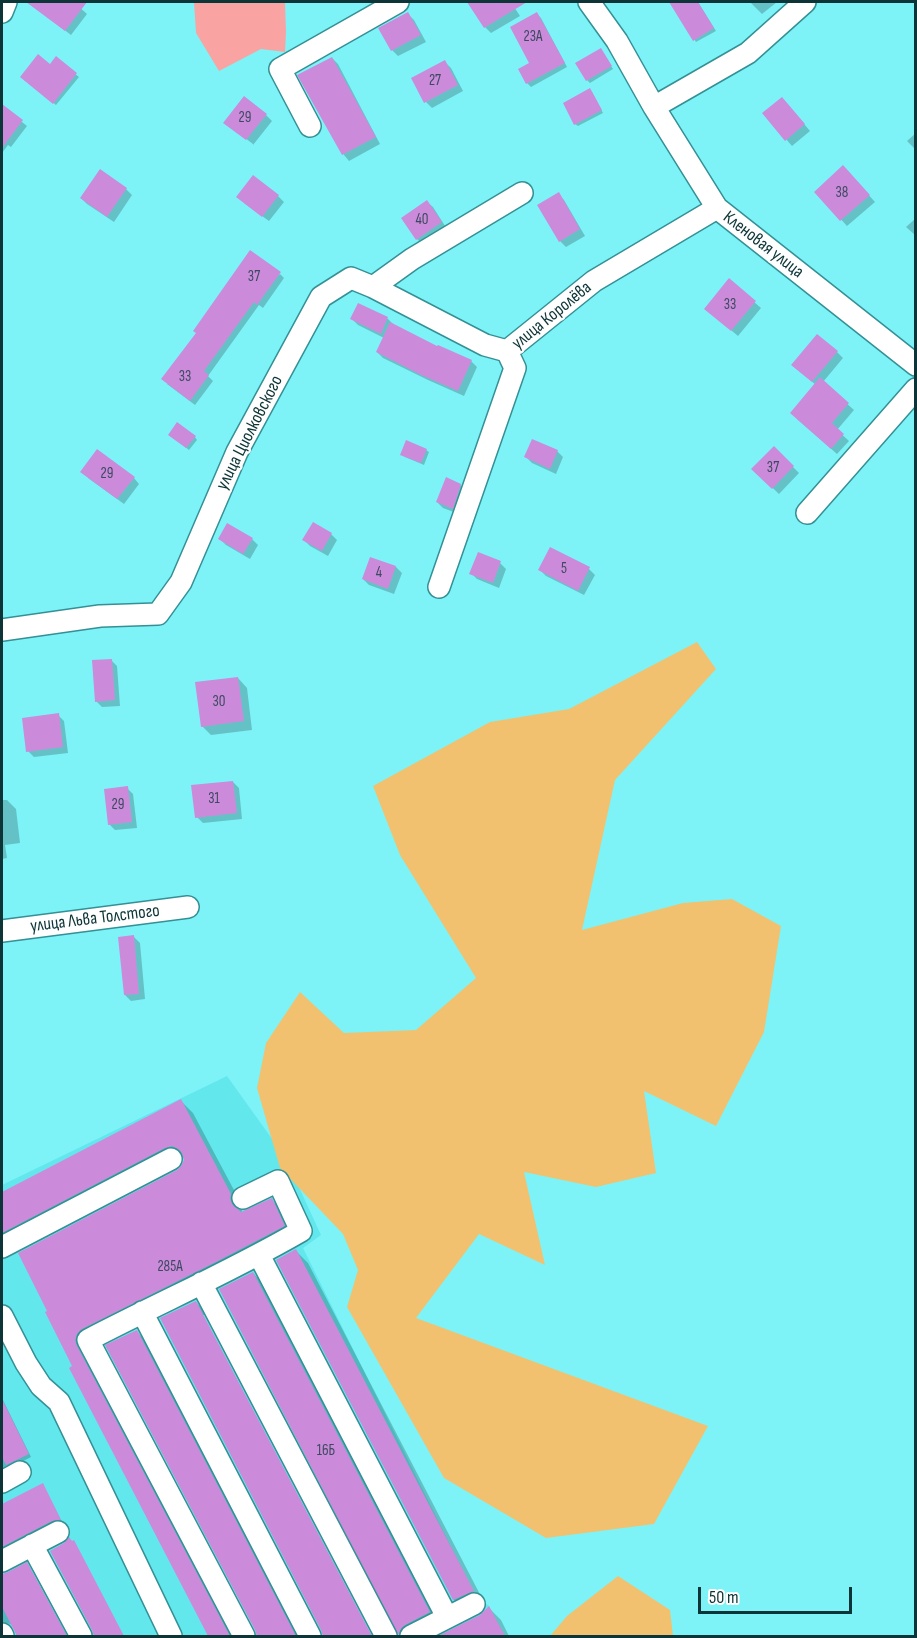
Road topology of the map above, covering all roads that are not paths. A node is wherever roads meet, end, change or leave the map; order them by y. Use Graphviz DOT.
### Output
graph roads {
  1 [pos="6,2"];
  2 [pos="398,2"];
  3 [pos="589,2"];
  4 [pos="805,2"];
  5 [pos="2,12"];
  6 [pos="654,107"];
  7 [pos="310,126"];
  8 [pos="522,193"];
  9 [pos="717,208"];
  10 [pos="373,287"];
  11 [pos="507,351"];
  12 [pos="915,365"];
  13 [pos="915,389"];
  14 [pos="807,513"];
  15 [pos="439,587"];
  16 [pos="2,630"];
  17 [pos="188,907"];
  18 [pos="2,931"];
  19 [pos="171,1159"];
  20 [pos="243,1198"];
  21 [pos="2,1247"];
  22 [pos="259,1255"];
  23 [pos="201,1283"];
  24 [pos="142,1311"];
  25 [pos="2,1316"];
  26 [pos="20,1472"];
  27 [pos="2,1482"];
  28 [pos="58,1532"];
  29 [pos="32,1545"];
  30 [pos="2,1561"];
  31 [pos="474,1604"];
  32 [pos="447,1617"];
  33 [pos="81,1636"];
  34 [pos="171,1636"];
  35 [pos="244,1636"];
  36 [pos="310,1636"];
  37 [pos="386,1636"];
  38 [pos="411,1636"];
  1 -- 5 [label="street"];
  2 -- 7 [label="street"];
  3 -- 6 [label="street, Кленовая улица"];
  4 -- 6 [label="street"];
  6 -- 9 [label="street, Кленовая улица"];
  8 -- 10 [label="street"];
  9 -- 11 [label="street, улица Королёва"];
  9 -- 12 [label="street, Кленовая улица"];
  10 -- 11 [label="street, улица Циолковского"];
  10 -- 16 [label="street, улица Циолковского"];
  11 -- 15 [label="street, улица Королёва"];
  13 -- 14 [label="street"];
  17 -- 18 [label="street, улица Льва Толстого"];
  19 -- 21 [label="street"];
  20 -- 22 [label="street"];
  22 -- 23 [label="street"];
  22 -- 32 [label="street"];
  23 -- 24 [label="street"];
  23 -- 37 [label="street"];
  24 -- 35 [label="street"];
  24 -- 36 [label="street"];
  25 -- 34 [label="street"];
  26 -- 27 [label="street"];
  28 -- 29 [label="street"];
  29 -- 30 [label="street"];
  29 -- 33 [label="street"];
  31 -- 32 [label="street"];
  32 -- 38 [label="street"];
}
